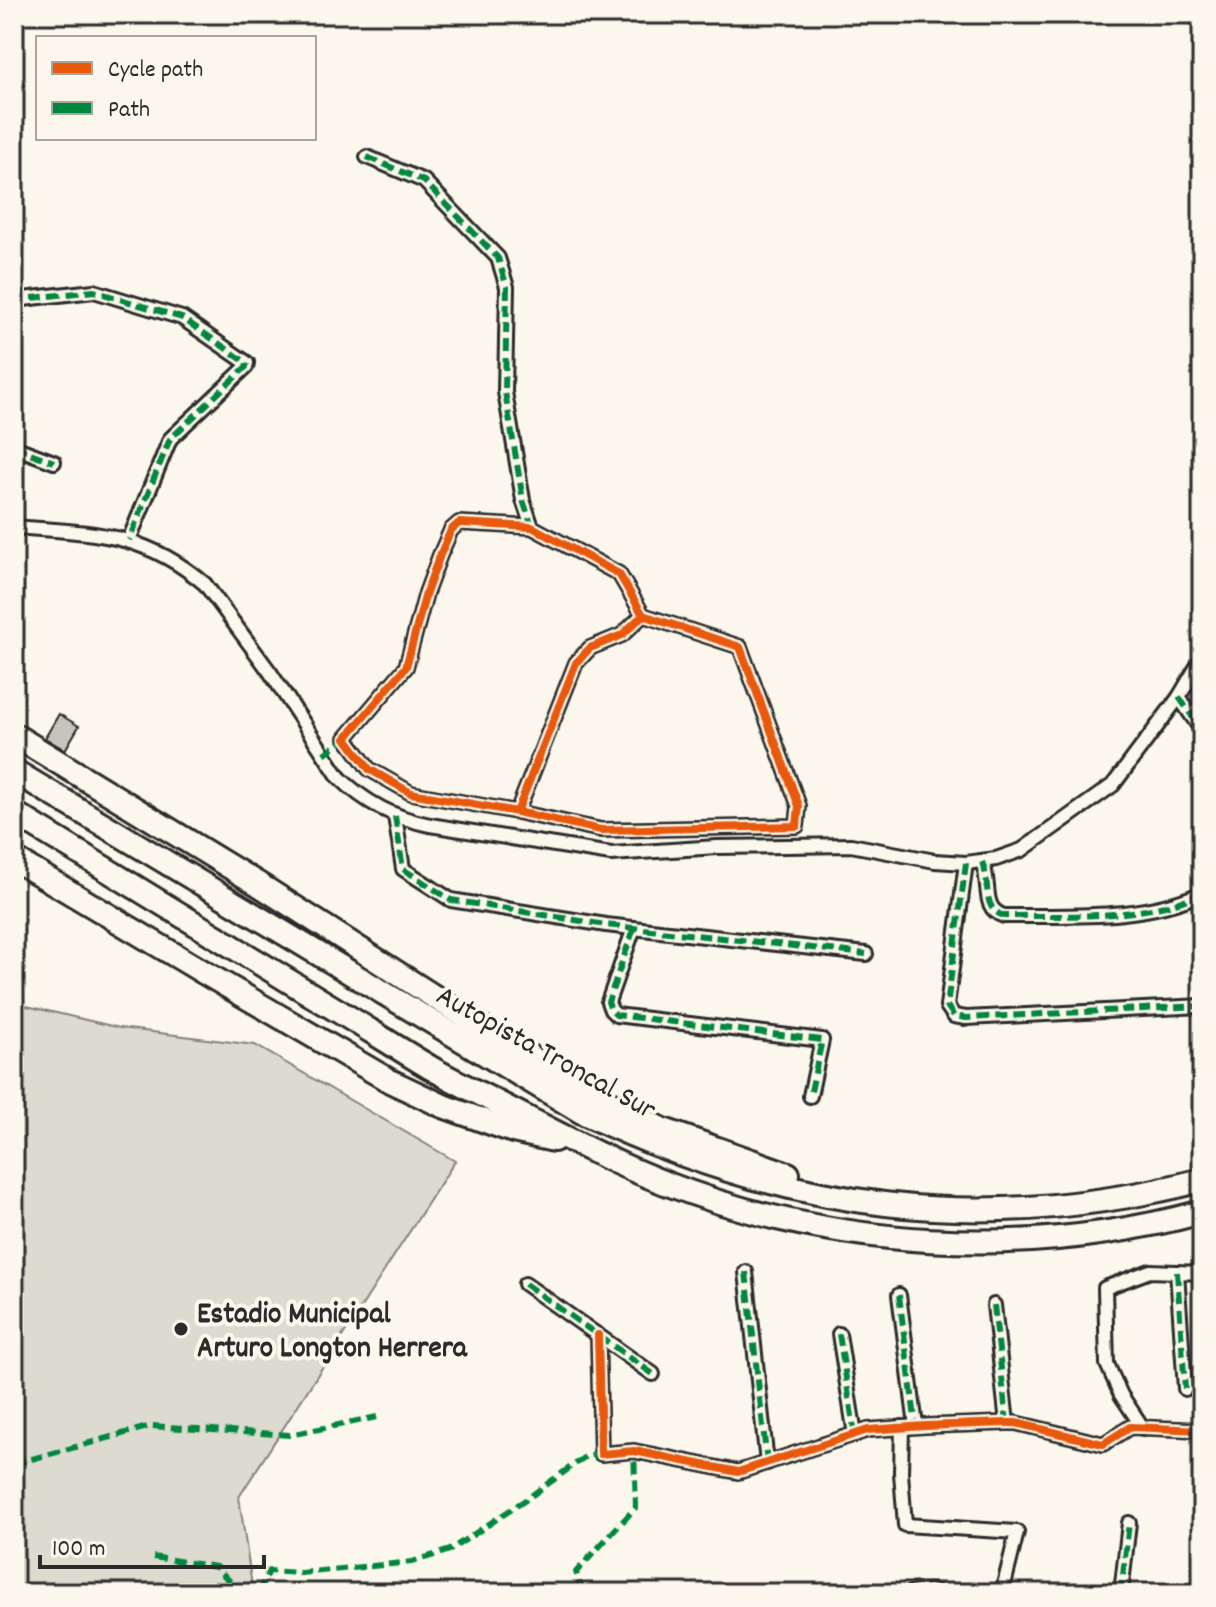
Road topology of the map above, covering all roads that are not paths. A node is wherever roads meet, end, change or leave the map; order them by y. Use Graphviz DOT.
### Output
graph roads {
  1 [pos="367,157"];
  2 [pos="14,300"];
  3 [pos="14,447"];
  4 [pos="54,462"];
  5 [pos="14,527"];
  6 [pos="532,527"];
  7 [pos="129,540"];
  8 [pos="643,615"];
  9 [pos="1202,662"];
  10 [pos="1179,697"];
  11 [pos="1202,731"];
  12 [pos="14,735"];
  13 [pos="346,738"];
  14 [pos="324,754"];
  15 [pos="14,771"];
  16 [pos="517,812"];
  17 [pos="14,813"];
  18 [pos="395,816"];
  19 [pos="14,859"];
  20 [pos="982,862"];
  21 [pos="966,863"];
  22 [pos="1202,893"];
  23 [pos="634,928"];
  24 [pos="866,954"];
  25 [pos="1202,1006"];
  26 [pos="810,1096"];
  27 [pos="583,1147"];
  28 [pos="1202,1180"];
  29 [pos="872,1204"];
  30 [pos="1202,1212"];
  31 [pos="746,1272"];
  32 [pos="1177,1272"];
  33 [pos="1202,1273"];
  34 [pos="525,1284"];
  35 [pos="899,1295"];
  36 [pos="994,1305"];
  37 [pos="839,1334"];
  38 [pos="598,1335"];
  39 [pos="653,1374"];
  40 [pos="1185,1389"];
  41 [pos="1007,1423"];
  42 [pos="916,1426"];
  43 [pos="902,1427"];
  44 [pos="1143,1428"];
  45 [pos="1202,1430"];
  46 [pos="855,1435"];
  47 [pos="767,1463"];
  48 [pos="1129,1523"];
  49 [pos="910,1593"];
  50 [pos="940,1593"];
  51 [pos="1002,1593"];
  52 [pos="1121,1593"];
  1 -- 6 [label="street"];
  2 -- 7 [label="street"];
  3 -- 4 [label="street"];
  5 -- 7 [label="street"];
  6 -- 8 [label="street"];
  6 -- 13 [label="street"];
  7 -- 14 [label="street"];
  8 -- 16 [label="street"];
  8 -- 16 [label="street"];
  9 -- 10 [label="street"];
  10 -- 11 [label="street"];
  10 -- 20 [label="street"];
  12 -- 29 [label="highway"];
  13 -- 14 [label="street"];
  13 -- 16 [label="street"];
  14 -- 18 [label="street"];
  15 -- 29 [label="highway, Autopista Troncal Sur"];
  17 -- 27 [label="highway"];
  18 -- 21 [label="street"];
  18 -- 23 [label="street"];
  19 -- 27 [label="highway"];
  20 -- 21 [label="street"];
  20 -- 22 [label="street"];
  21 -- 25 [label="street"];
  23 -- 24 [label="street"];
  23 -- 26 [label="street"];
  27 -- 30 [label="highway"];
  28 -- 29 [label="highway, Autopista Troncal Sur"];
  31 -- 47 [label="street"];
  32 -- 33 [label="street"];
  32 -- 40 [label="street"];
  32 -- 44 [label="street"];
  34 -- 38 [label="street"];
  35 -- 42 [label="street"];
  36 -- 41 [label="street"];
  37 -- 46 [label="street"];
  38 -- 39 [label="street"];
  38 -- 47 [label="street"];
  41 -- 42 [label="street"];
  41 -- 44 [label="street"];
  42 -- 43 [label="street"];
  43 -- 46 [label="street"];
  43 -- 51 [label="street"];
  44 -- 45 [label="street"];
  46 -- 47 [label="street"];
  48 -- 52 [label="street"];
  49 -- 50 [label="street"];
}
